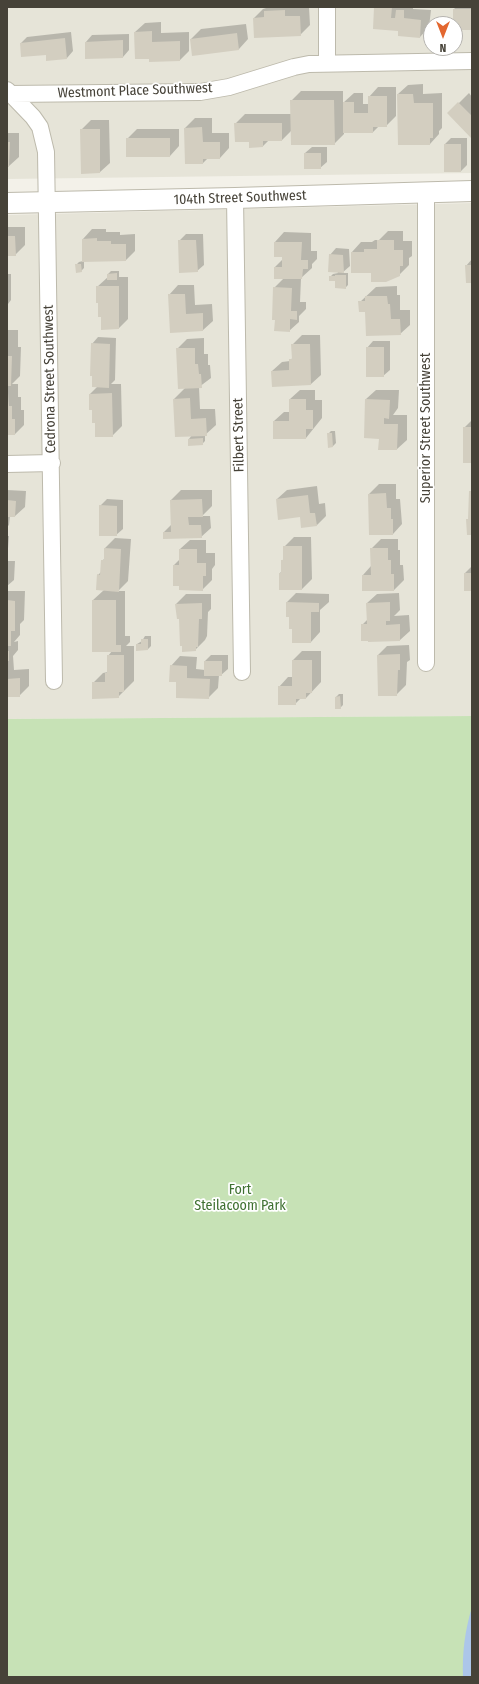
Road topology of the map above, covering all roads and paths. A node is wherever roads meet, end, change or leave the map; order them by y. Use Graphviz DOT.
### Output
graph roads {
  1 [pos="327,7"];
  2 [pos="472,61"];
  3 [pos="327,63"];
  4 [pos="8,92"];
  5 [pos="472,191"];
  6 [pos="426,192"];
  7 [pos="235,198"];
  8 [pos="46,202"];
  9 [pos="7,203"];
  10 [pos="52,463"];
  11 [pos="7,464"];
  12 [pos="426,663"];
  13 [pos="242,672"];
  14 [pos="54,681"];
  1 -- 3 [label="street"];
  2 -- 3 [label="street, Westmont Place Southwest"];
  3 -- 4 [label="street, Westmont Place Southwest"];
  4 -- 8 [label="street, Cedrona Street Southwest"];
  5 -- 6 [label="street, 104th Street Southwest"];
  6 -- 7 [label="street, 104th Street Southwest"];
  6 -- 12 [label="street, Superior Street Southwest"];
  7 -- 8 [label="street, 104th Street Southwest"];
  7 -- 13 [label="street, Filbert Street"];
  8 -- 9 [label="street, 104th Street Southwest"];
  8 -- 10 [label="street, Cedrona Street Southwest"];
  10 -- 11 [label="street"];
  10 -- 14 [label="street, Cedrona Street Southwest"];
}
